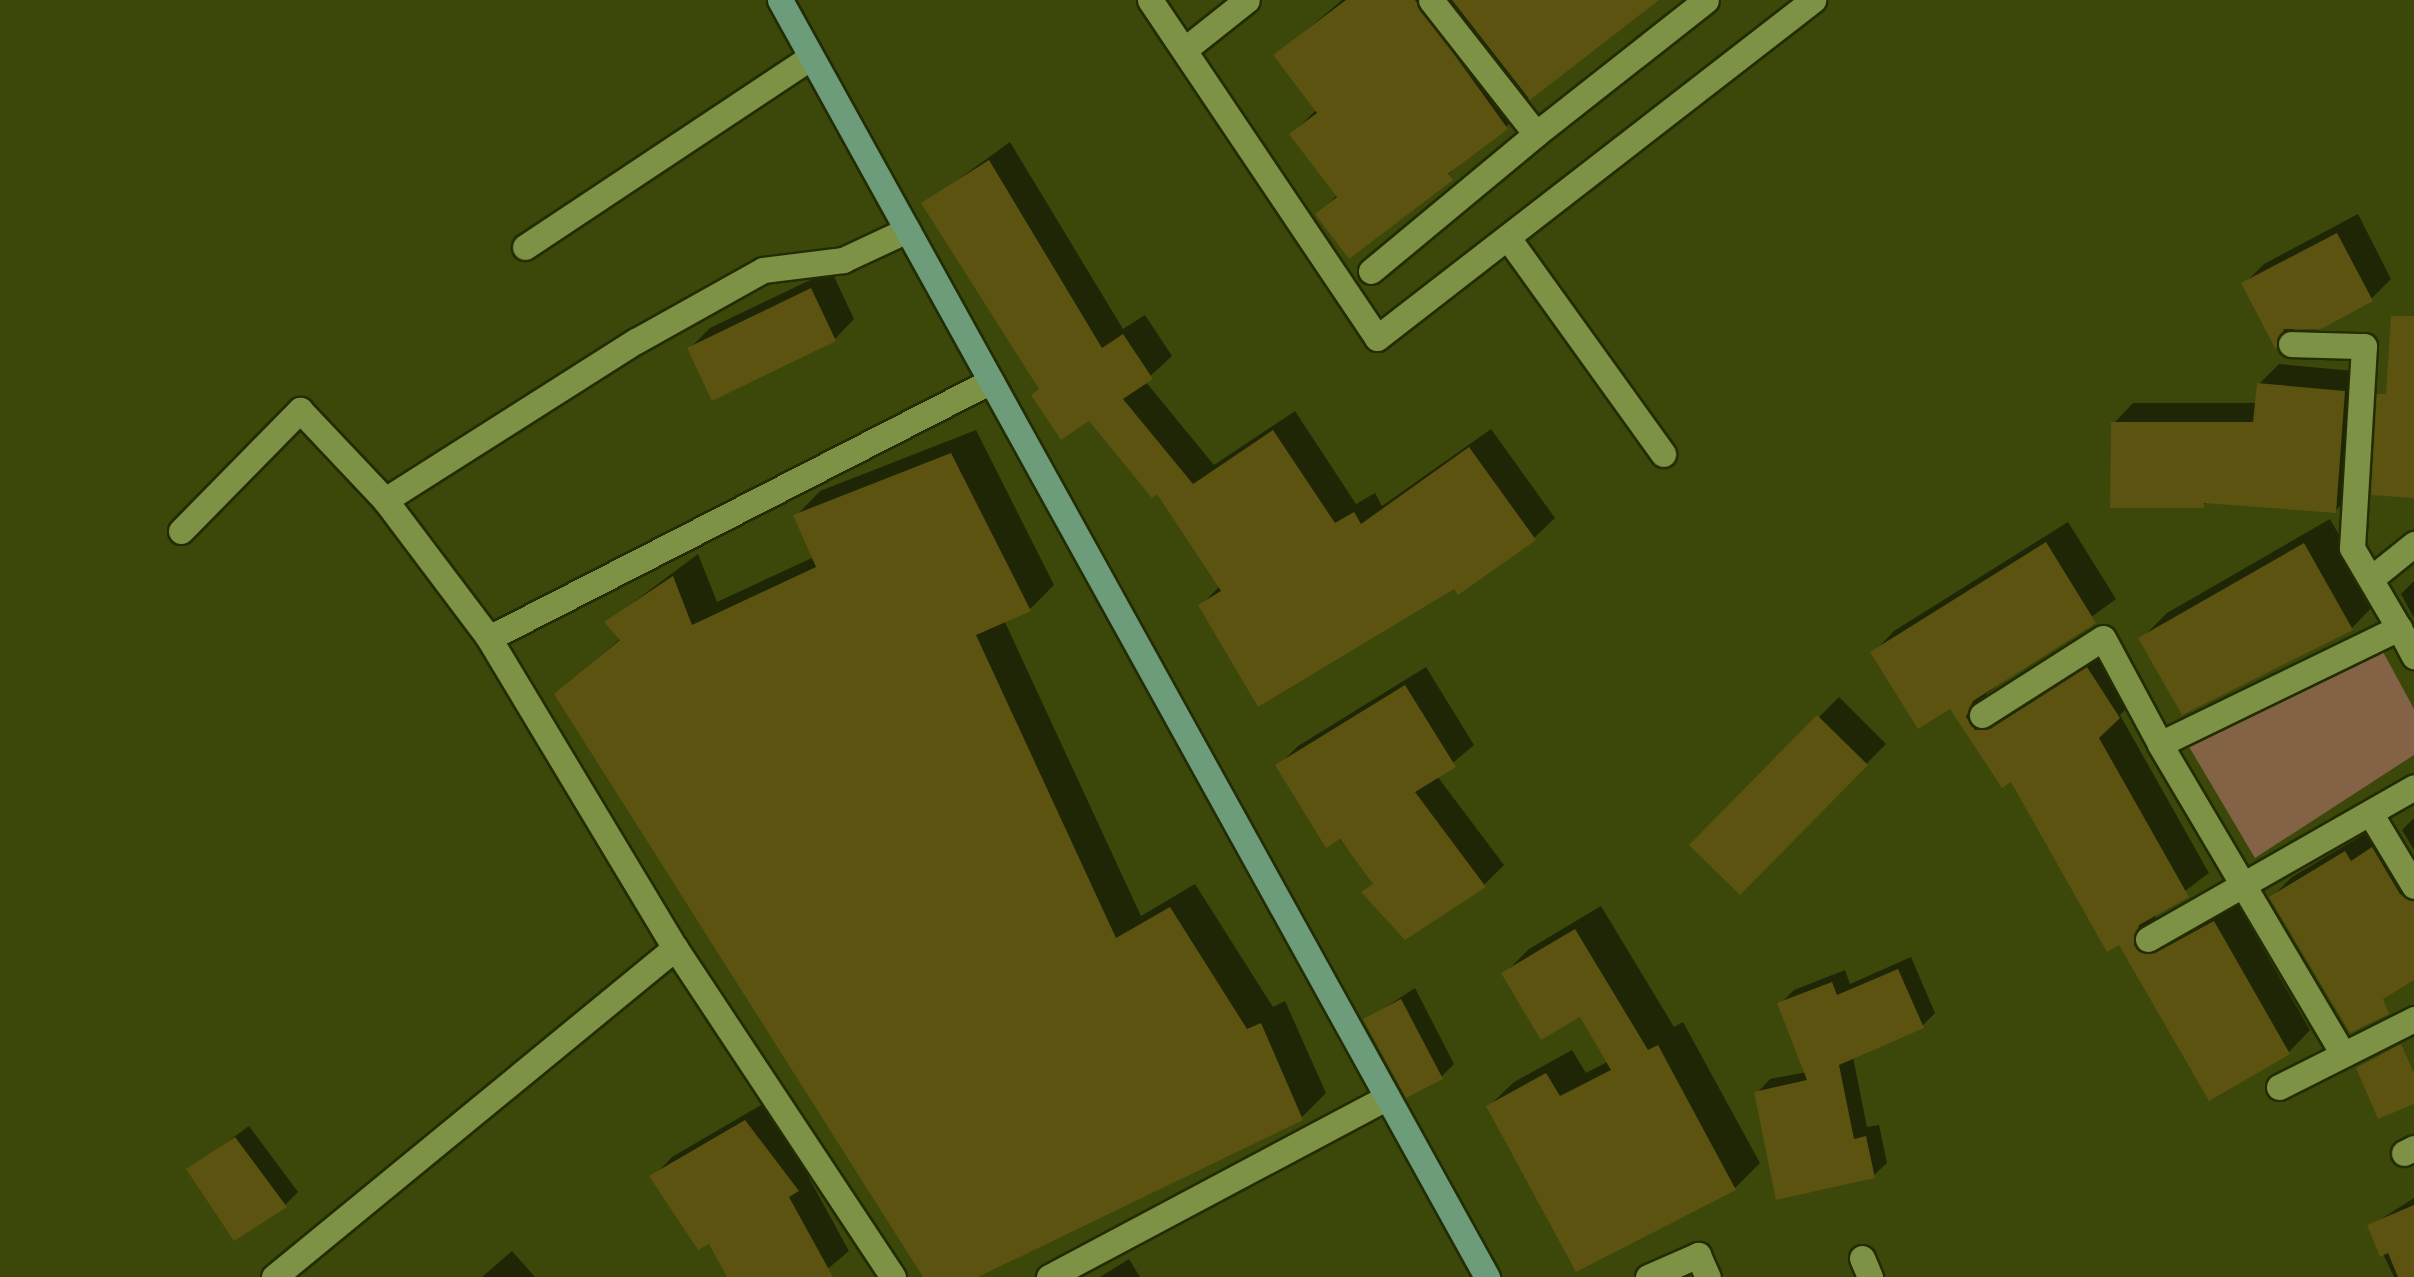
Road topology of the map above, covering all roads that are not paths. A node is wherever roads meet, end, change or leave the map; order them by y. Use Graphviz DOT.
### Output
graph roads {
  1 [pos="780,0"];
  2 [pos="1150,0"];
  3 [pos="1246,0"];
  4 [pos="1431,0"];
  5 [pos="1706,0"];
  6 [pos="1813,0"];
  7 [pos="1184,50"];
  8 [pos="811,57"];
  9 [pos="1536,134"];
  10 [pos="907,230"];
  11 [pos="1508,238"];
  12 [pos="525,247"];
  13 [pos="1371,271"];
  14 [pos="2291,344"];
  15 [pos="991,381"];
  16 [pos="1663,454"];
  17 [pos="384,500"];
  18 [pos="181,532"];
  19 [pos="2414,544"];
  20 [pos="2374,577"];
  21 [pos="2399,628"];
  22 [pos="489,638"];
  23 [pos="2414,656"];
  24 [pos="1982,715"];
  25 [pos="2160,744"];
  26 [pos="2414,787"];
  27 [pos="2370,813"];
  28 [pos="2414,886"];
  29 [pos="2241,887"];
  30 [pos="2148,940"];
  31 [pos="675,948"];
  32 [pos="2414,1020"];
  33 [pos="2344,1054"];
  34 [pos="2279,1086"];
  35 [pos="1387,1097"];
  36 [pos="274,1277"];
  37 [pos="893,1277"];
  38 [pos="1049,1277"];
  39 [pos="1487,1277"];
  40 [pos="1648,1277"];
  41 [pos="1708,1277"];
  1 -- 8 [label="main road"];
  2 -- 7 [label="street"];
  3 -- 7 [label="street"];
  4 -- 9 [label="street"];
  5 -- 9 [label="street"];
  6 -- 11 [label="street"];
  7 -- 11 [label="street"];
  8 -- 10 [label="main road"];
  8 -- 12 [label="street"];
  9 -- 13 [label="street"];
  10 -- 15 [label="main road"];
  10 -- 17 [label="street"];
  11 -- 16 [label="street"];
  14 -- 20 [label="street"];
  15 -- 22 [label="street"];
  15 -- 35 [label="main road"];
  17 -- 18 [label="street"];
  17 -- 22 [label="street"];
  19 -- 20 [label="street"];
  20 -- 21 [label="street"];
  21 -- 23 [label="street"];
  21 -- 25 [label="street"];
  22 -- 31 [label="street"];
  24 -- 25 [label="street"];
  25 -- 29 [label="street"];
  26 -- 27 [label="street"];
  27 -- 28 [label="street"];
  27 -- 29 [label="street"];
  29 -- 30 [label="street"];
  29 -- 33 [label="street"];
  31 -- 36 [label="street"];
  31 -- 37 [label="street"];
  32 -- 33 [label="street"];
  33 -- 34 [label="street"];
  35 -- 38 [label="street"];
  35 -- 39 [label="main road"];
  40 -- 41 [label="street"];
}
